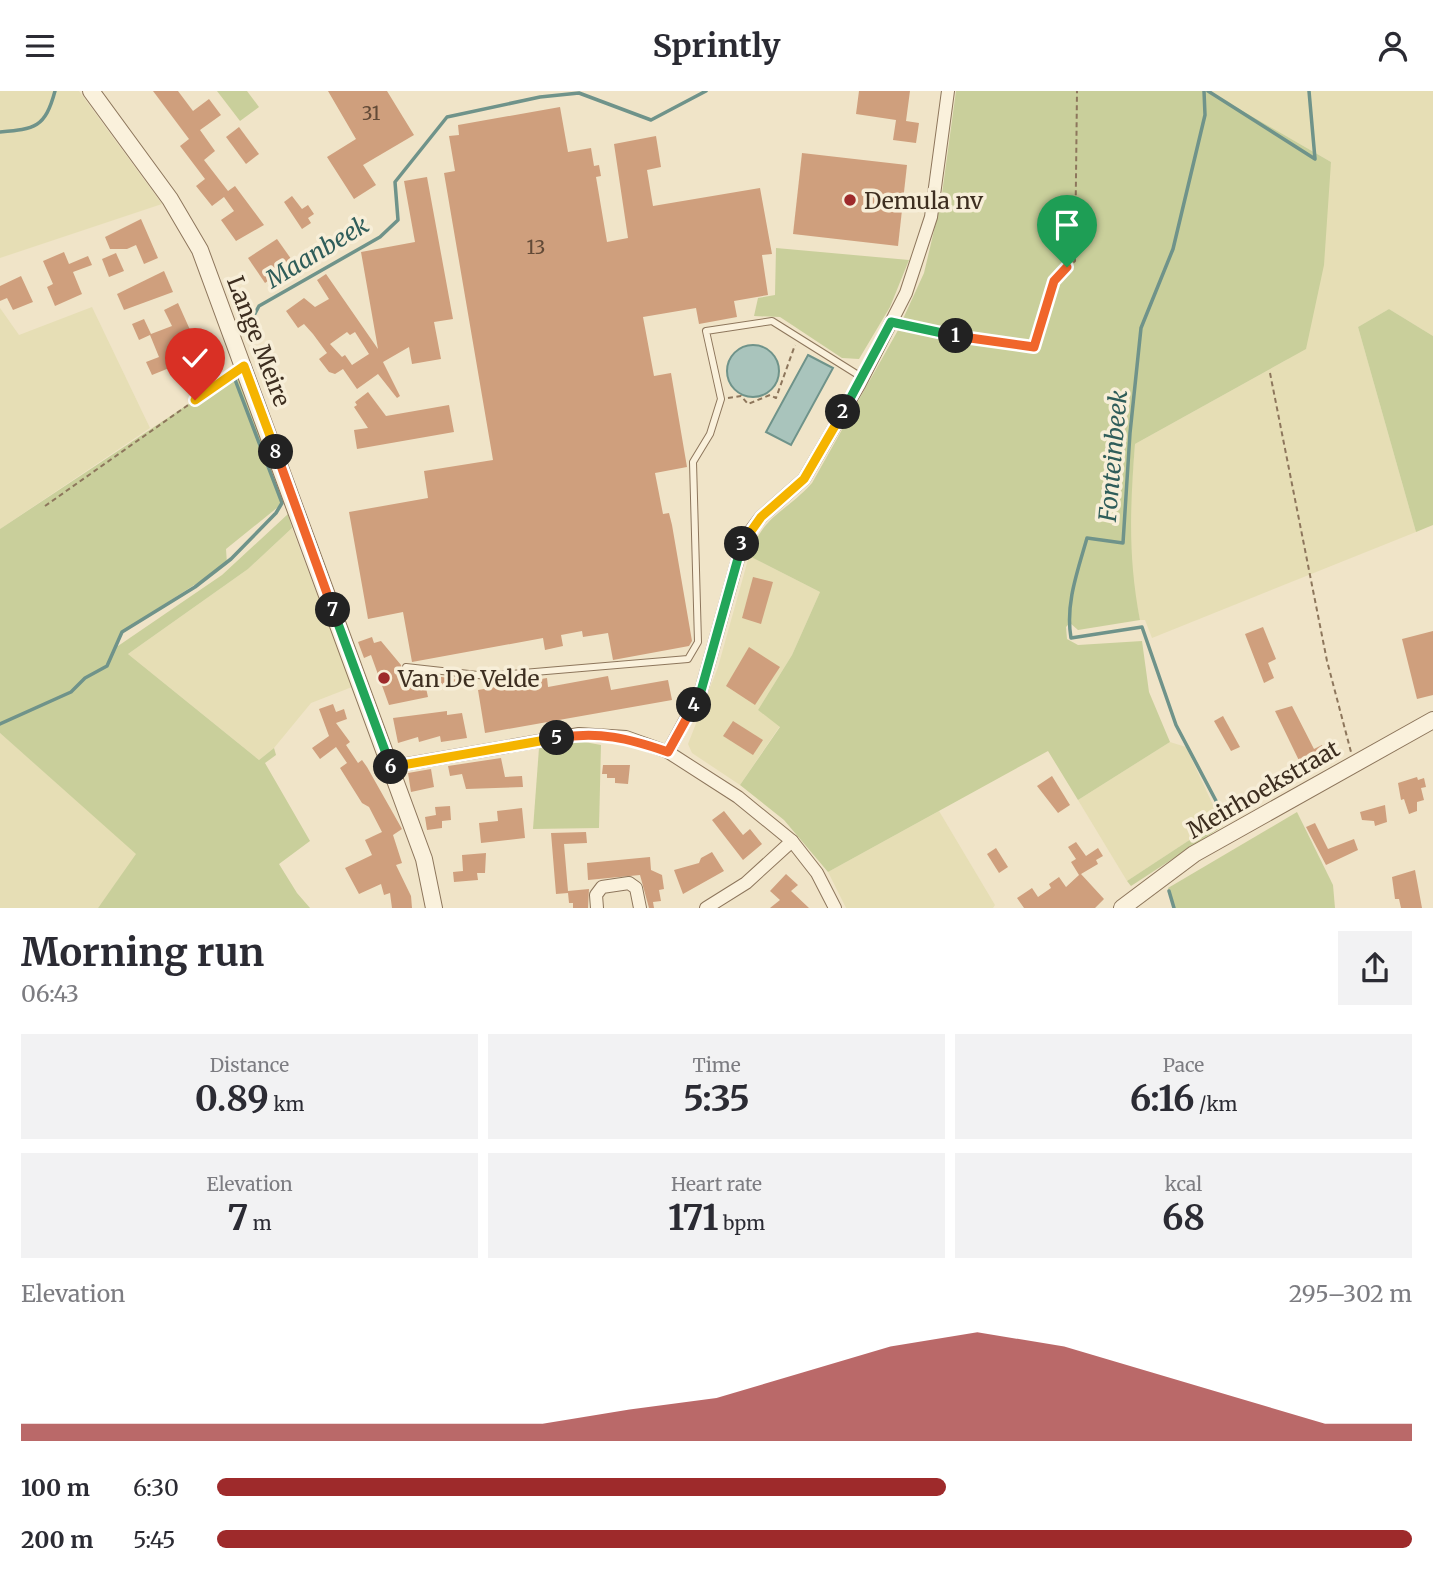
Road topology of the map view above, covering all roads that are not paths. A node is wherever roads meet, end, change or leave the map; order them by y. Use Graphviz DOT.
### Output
graph roads {
  1 [pos="91,91"];
  2 [pos="948,91"];
  3 [pos="863,378"];
  4 [pos="406,667"];
  5 [pos="1433,720"];
  6 [pos="668,752"];
  7 [pos="390,767"];
  8 [pos="792,841"];
  9 [pos="434,908"];
  10 [pos="597,908"];
  11 [pos="640,908"];
  12 [pos="706,908"];
  13 [pos="835,908"];
  14 [pos="1122,908"];
  1 -- 7 [label="street, Lange Meire"];
  2 -- 3 [label="street"];
  3 -- 4 [label="lane"];
  3 -- 6 [label="street"];
  5 -- 14 [label="street, Meirhoekstraat"];
  6 -- 7 [label="street"];
  6 -- 8 [label="street"];
  7 -- 9 [label="street, Lange Meire"];
  8 -- 12 [label="street"];
  8 -- 13 [label="street"];
  10 -- 11 [label="street"];
}
